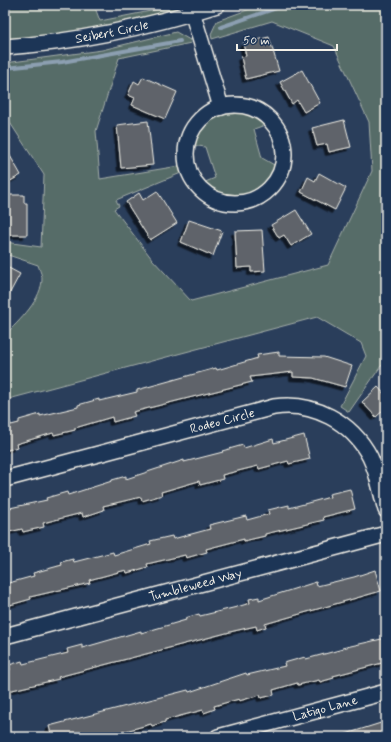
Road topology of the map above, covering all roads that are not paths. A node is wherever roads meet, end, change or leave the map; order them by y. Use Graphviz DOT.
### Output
graph roads {
  1 [pos="217,5"];
  2 [pos="191,9"];
  3 [pos="5,47"];
  4 [pos="221,107"];
  5 [pos="5,479"];
  6 [pos="386,510"];
  7 [pos="386,534"];
  8 [pos="5,636"];
  9 [pos="386,692"];
  10 [pos="218,737"];
  1 -- 2 [label="street, Seibert Circle"];
  2 -- 3 [label="street, Seibert Circle"];
  2 -- 4 [label="street"];
  4 -- 4 [label="street"];
  5 -- 6 [label="street, Rodeo Circle"];
  7 -- 8 [label="street, Tumbleweed Way"];
  9 -- 10 [label="street, Latigo Lane"];
}
